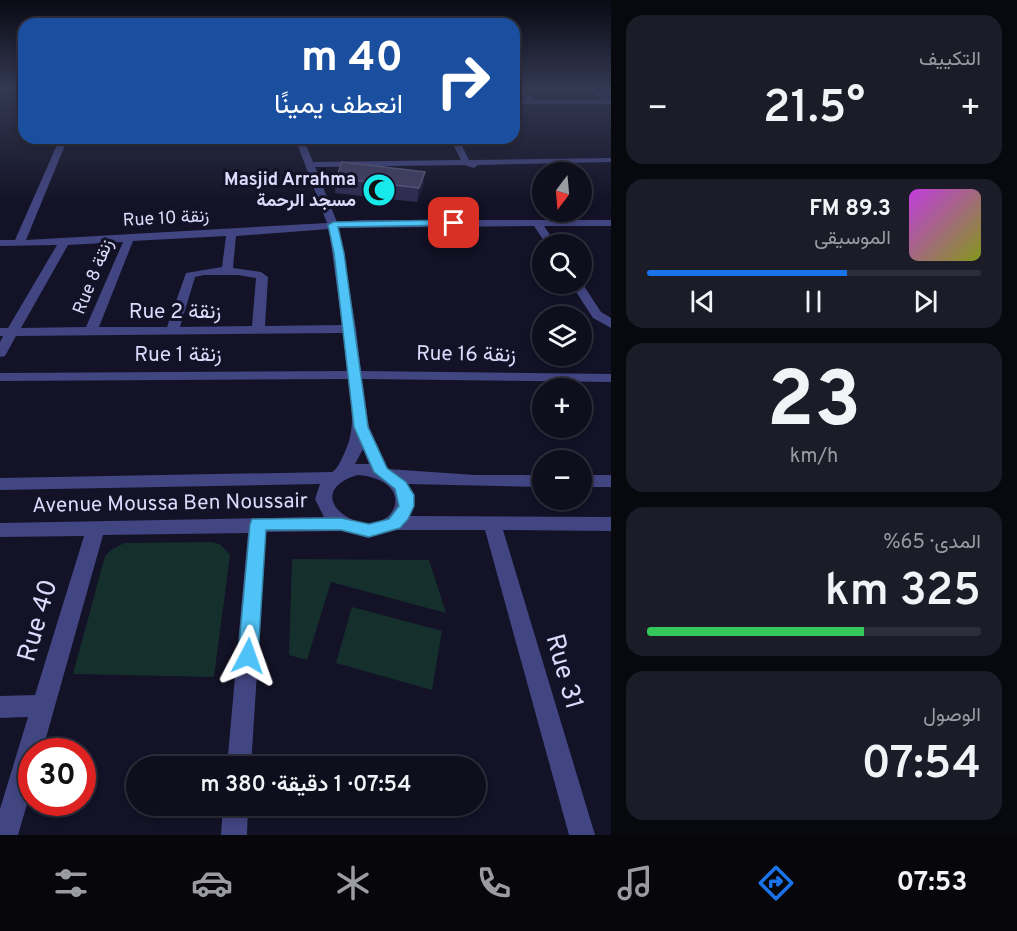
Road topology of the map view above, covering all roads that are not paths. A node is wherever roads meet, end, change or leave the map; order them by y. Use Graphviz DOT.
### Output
graph roads {
  1 [pos="61,144"];
  2 [pos="301,144"];
  3 [pos="457,144"];
  4 [pos="610,160"];
  5 [pos="466,163"];
  6 [pos="308,165"];
  7 [pos="537,223"];
  8 [pos="610,223"];
  9 [pos="333,225"];
  10 [pos="231,233"];
  11 [pos="544,234"];
  12 [pos="130,237"];
  13 [pos="64,242"];
  14 [pos="0,243"];
  15 [pos="19,243"];
  16 [pos="227,272"];
  17 [pos="583,294"];
  18 [pos="610,324"];
  19 [pos="350,329"];
  20 [pos="91,331"];
  21 [pos="172,331"];
  22 [pos="258,331"];
  23 [pos="6,332"];
  24 [pos="0,353"];
  25 [pos="356,375"];
  26 [pos="0,377"];
  27 [pos="610,378"];
  28 [pos="361,427"];
  29 [pos="338,475"];
  30 [pos="387,475"];
  31 [pos="532,481"];
  32 [pos="592,481"];
  33 [pos="610,481"];
  34 [pos="0,484"];
  35 [pos="394,523"];
  36 [pos="492,523"];
  37 [pos="258,524"];
  38 [pos="341,524"];
  39 [pos="610,524"];
  40 [pos="96,527"];
  41 [pos="0,530"];
  42 [pos="44,706"];
  43 [pos="0,707"];
  44 [pos="241,756"];
  45 [pos="236,816"];
  46 [pos="5,835"];
  47 [pos="234,835"];
  48 [pos="582,835"];
  1 -- 15 [label="street"];
  2 -- 6 [label="street"];
  3 -- 5 [label="street"];
  4 -- 5 [label="street"];
  5 -- 6 [label="street"];
  6 -- 9 [label="street"];
  7 -- 8 [label="street, Rue 10 زنقة"];
  7 -- 9 [label="street, Rue 10 زنقة"];
  7 -- 11 [label="street"];
  9 -- 10 [label="street, Rue 10 زنقة"];
  9 -- 19 [label="street"];
  10 -- 12 [label="street, Rue 10 زنقة"];
  10 -- 16 [label="street"];
  12 -- 13 [label="street, Rue 10 زنقة"];
  12 -- 20 [label="street, Rue 8 زنقة"];
  13 -- 15 [label="street, Rue 10 زنقة"];
  13 -- 23 [label="street"];
  14 -- 15 [label="street, Rue 10 زنقة"];
  16 -- 21 [label="street"];
  16 -- 22 [label="street"];
  17 -- 18 [label="street"];
  19 -- 22 [label="street, Rue 2 زنقة"];
  19 -- 25 [label="street"];
  20 -- 21 [label="street, Rue 2 زنقة"];
  20 -- 23 [label="street, Rue 2 زنقة"];
  21 -- 22 [label="street, Rue 2 زنقة"];
  23 -- 24 [label="street"];
  25 -- 26 [label="street, Rue 1 زنقة"];
  25 -- 27 [label="street, Rue 16 زنقة"];
  25 -- 28 [label="street"];
  28 -- 29 [label="street"];
  28 -- 30 [label="street"];
  29 -- 30 [label="street"];
  29 -- 34 [label="street, Avenue Moussa Ben Noussair"];
  29 -- 38 [label="street"];
  30 -- 31 [label="street"];
  30 -- 35 [label="street"];
  32 -- 33 [label="street"];
  35 -- 36 [label="street"];
  35 -- 38 [label="street"];
  36 -- 39 [label="street"];
  36 -- 48 [label="street, Rue 31"];
  37 -- 38 [label="street, Avenue Moussa Ben Noussair"];
  37 -- 40 [label="street, Avenue Moussa Ben Noussair"];
  37 -- 44 [label="street"];
  40 -- 41 [label="street, Avenue Moussa Ben Noussair"];
  40 -- 42 [label="street, Rue 40"];
  42 -- 43 [label="street"];
  42 -- 46 [label="street, Rue 40"];
  45 -- 47 [label="street"];
}
